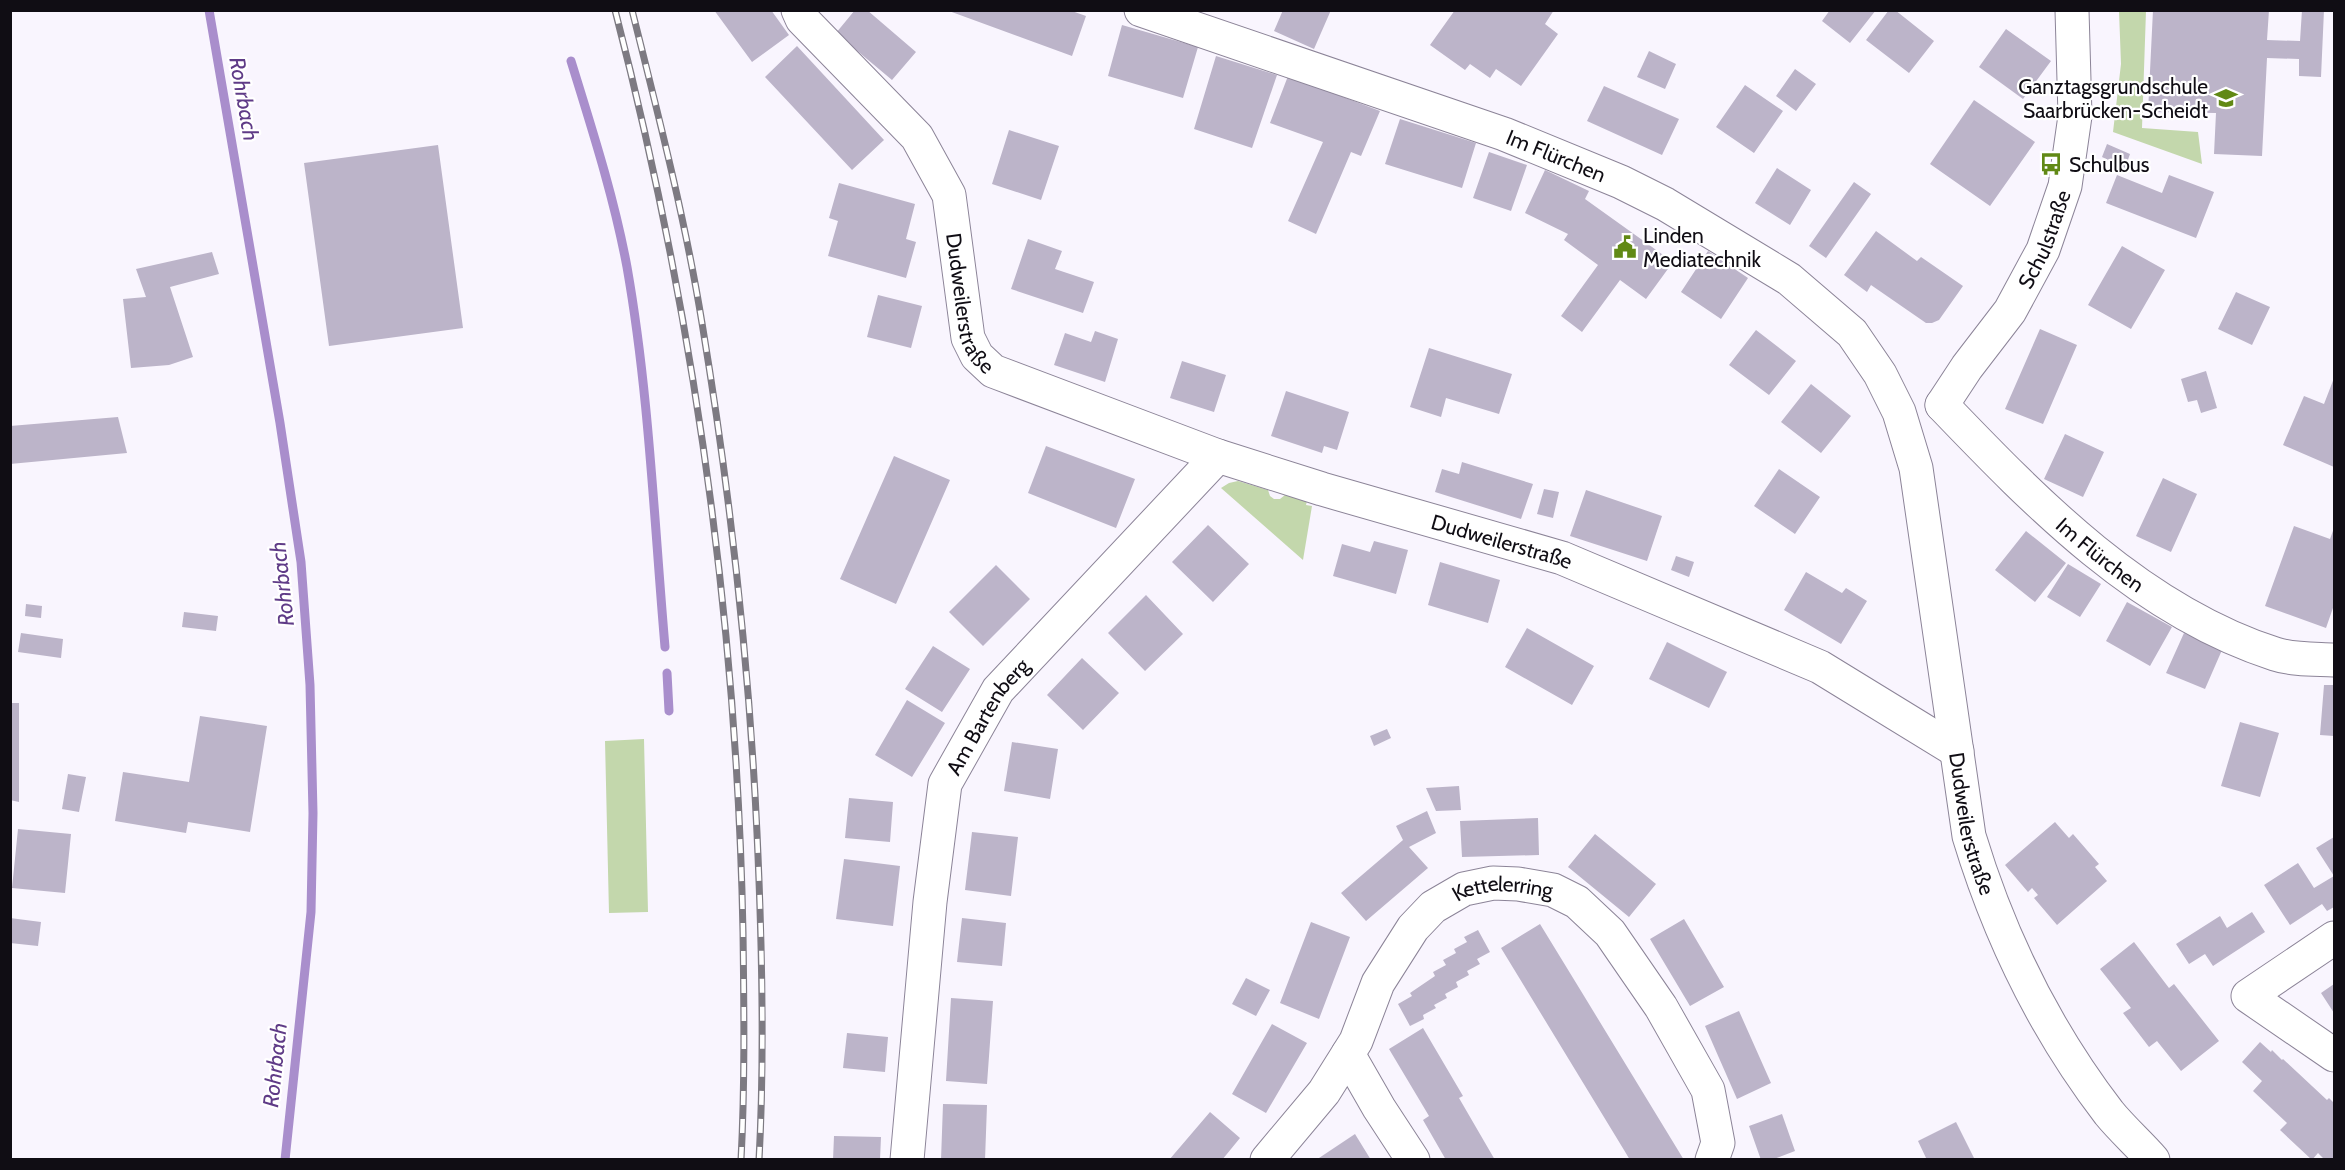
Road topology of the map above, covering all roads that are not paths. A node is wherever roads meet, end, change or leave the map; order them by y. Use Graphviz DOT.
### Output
graph roads {
  1 [pos="798,10"];
  2 [pos="1141,10"];
  3 [pos="2072,10"];
  4 [pos="1942,405"];
  5 [pos="1899,412"];
  6 [pos="1218,456"];
  7 [pos="2334,660"];
  8 [pos="1957,751"];
  9 [pos="2334,938"];
  10 [pos="1348,1054"];
  11 [pos="2334,1055"];
  12 [pos="907,1160"];
  13 [pos="1267,1160"];
  14 [pos="1413,1160"];
  15 [pos="1712,1160"];
  16 [pos="2153,1160"];
  1 -- 6 [label="street, Dudweilerstraße"];
  2 -- 5 [label="street, Im Flürchen"];
  3 -- 4 [label="street, Schulstraße"];
  4 -- 5 [label="street"];
  4 -- 7 [label="street, Im Flürchen"];
  5 -- 8 [label="street, Im Flürchen"];
  6 -- 8 [label="street, Dudweilerstraße"];
  6 -- 12 [label="street, Am Bartenberg"];
  8 -- 16 [label="street, Dudweilerstraße"];
  9 -- 11 [label="street"];
  10 -- 13 [label="street, Kettelerring"];
  10 -- 14 [label="street"];
  10 -- 15 [label="street, Kettelerring"];
}
